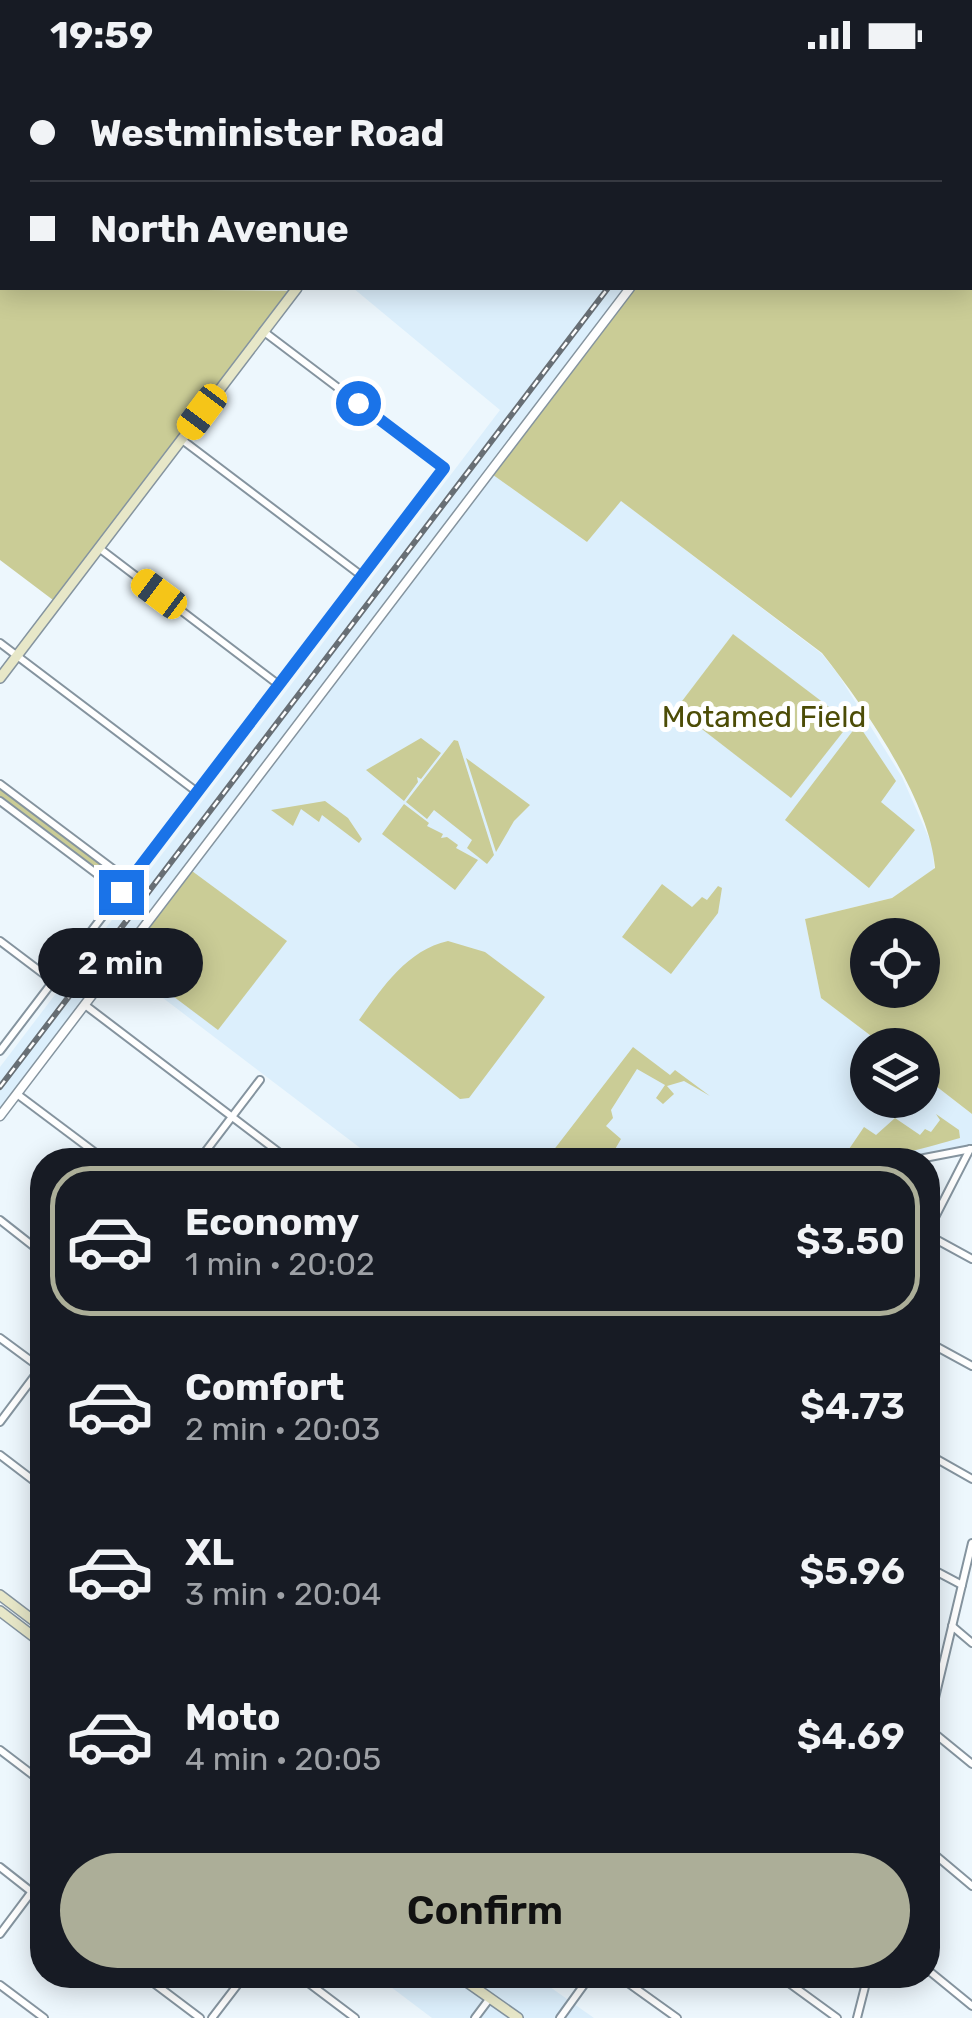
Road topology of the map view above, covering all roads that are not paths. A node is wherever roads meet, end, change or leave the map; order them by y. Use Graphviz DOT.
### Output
graph roads {
  1 [pos="295,290"];
  2 [pos="628,290"];
  3 [pos="263,331"];
  4 [pos="181,439"];
  5 [pos="98,548"];
  6 [pos="362,576"];
  7 [pos="0,644"];
  8 [pos="16,656"];
  9 [pos="0,678"];
  10 [pos="279,684"];
  11 [pos="0,784"];
  12 [pos="197,792"];
  13 [pos="0,800"];
  14 [pos="42,815"];
  15 [pos="34,826"];
  16 [pos="129,881"];
  17 [pos="121,892"];
  18 [pos="0,941"];
  19 [pos="53,981"];
  20 [pos="84,1005"];
  21 [pos="0,1051"];
  22 [pos="260,1080"];
  23 [pos="17,1094"];
  24 [pos="0,1116"];
  25 [pos="232,1116"];
  26 [pos="89,1148"];
  27 [pos="208,1148"];
  28 [pos="274,1148"];
  29 [pos="971,1149"];
  30 [pos="940,1155"];
  31 [pos="940,1210"];
  32 [pos="0,1220"];
  33 [pos="940,1240"];
  34 [pos="30,1243"];
  35 [pos="972,1259"];
  36 [pos="0,1338"];
  37 [pos="940,1349"];
  38 [pos="30,1359"];
  39 [pos="972,1366"];
  40 [pos="30,1383"];
  41 [pos="0,1422"];
  42 [pos="0,1455"];
  43 [pos="940,1461"];
  44 [pos="30,1478"];
  45 [pos="972,1479"];
  46 [pos="972,1543"];
  47 [pos="970,1558"];
  48 [pos="940,1573"];
  49 [pos="962,1585"];
  50 [pos="0,1594"];
  51 [pos="0,1611"];
  52 [pos="30,1618"];
  53 [pos="952,1626"];
  54 [pos="30,1634"];
  55 [pos="972,1643"];
  56 [pos="940,1672"];
  57 [pos="940,1737"];
  58 [pos="0,1750"];
  59 [pos="972,1764"];
  60 [pos="30,1773"];
  61 [pos="940,1860"];
  62 [pos="0,1868"];
  63 [pos="972,1886"];
  64 [pos="30,1890"];
  65 [pos="30,1895"];
  66 [pos="0,1934"];
  67 [pos="940,1980"];
  68 [pos="0,1984"];
  69 [pos="160,1988"];
  70 [pos="235,1988"];
  71 [pos="315,1988"];
  72 [pos="476,1988"];
  73 [pos="581,1988"];
  74 [pos="635,1988"];
  75 [pos="796,1988"];
  76 [pos="865,1988"];
  77 [pos="490,1998"];
  78 [pos="972,2006"];
  79 [pos="44,2018"];
  80 [pos="200,2018"];
  81 [pos="212,2018"];
  82 [pos="354,2018"];
  83 [pos="475,2018"];
  84 [pos="518,2018"];
  85 [pos="560,2018"];
  86 [pos="677,2018"];
  87 [pos="837,2018"];
  88 [pos="857,2018"];
  1 -- 3 [label="main road"];
  2 -- 20 [label="street"];
  3 -- 4 [label="main road"];
  3 -- 6 [label="street"];
  4 -- 5 [label="main road"];
  4 -- 6 [label="street"];
  5 -- 8 [label="main road"];
  5 -- 10 [label="street"];
  6 -- 10 [label="street"];
  7 -- 8 [label="street"];
  8 -- 9 [label="main road"];
  8 -- 12 [label="street"];
  10 -- 12 [label="street"];
  11 -- 14 [label="street"];
  12 -- 16 [label="street"];
  13 -- 15 [label="street"];
  14 -- 15 [label="street"];
  14 -- 16 [label="street"];
  15 -- 17 [label="street"];
  16 -- 17 [label="street"];
  17 -- 19 [label="street"];
  18 -- 19 [label="street"];
  19 -- 21 [label="street"];
  20 -- 23 [label="street"];
  20 -- 25 [label="street"];
  22 -- 25 [label="street"];
  23 -- 24 [label="street"];
  23 -- 26 [label="street"];
  25 -- 27 [label="street"];
  25 -- 28 [label="street"];
  29 -- 30 [label="street"];
  29 -- 31 [label="street"];
  32 -- 34 [label="street"];
  33 -- 35 [label="street"];
  36 -- 38 [label="street"];
  37 -- 39 [label="street"];
  40 -- 41 [label="street"];
  42 -- 44 [label="street"];
  43 -- 45 [label="street"];
  46 -- 47 [label="street"];
  47 -- 49 [label="street"];
  48 -- 49 [label="street"];
  49 -- 53 [label="street"];
  50 -- 52 [label="main road"];
  51 -- 54 [label="main road"];
  53 -- 55 [label="street"];
  53 -- 56 [label="street"];
  57 -- 59 [label="street"];
  58 -- 60 [label="street"];
  61 -- 63 [label="street"];
  62 -- 64 [label="street"];
  65 -- 66 [label="street"];
  67 -- 78 [label="street"];
  68 -- 79 [label="street"];
  69 -- 80 [label="street"];
  70 -- 81 [label="street"];
  71 -- 82 [label="street"];
  72 -- 77 [label="main road"];
  73 -- 85 [label="street"];
  74 -- 86 [label="street"];
  75 -- 87 [label="street"];
  76 -- 88 [label="street"];
  77 -- 83 [label="street"];
  77 -- 84 [label="main road"];
}
